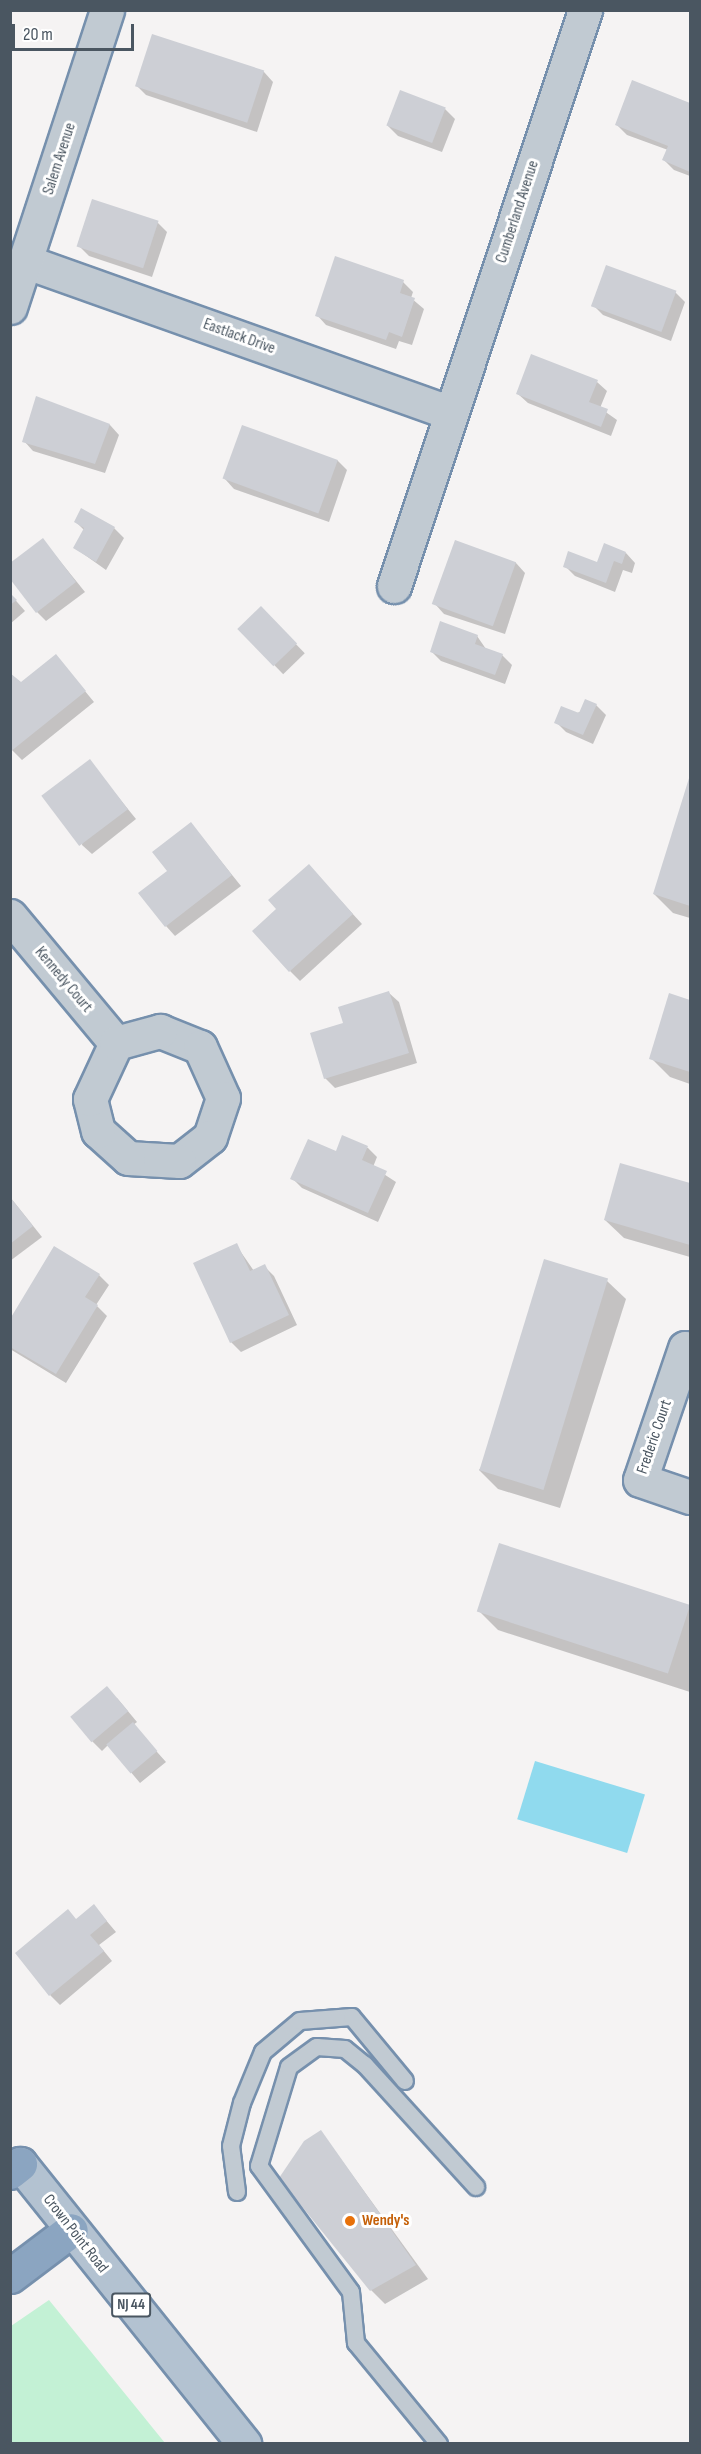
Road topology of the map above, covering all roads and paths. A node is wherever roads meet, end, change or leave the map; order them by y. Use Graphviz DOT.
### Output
graph roads {
  1 [pos="107,10"];
  2 [pos="585,10"];
  3 [pos="27,262"];
  4 [pos="10,307"];
  5 [pos="450,413"];
  6 [pos="394,586"];
  7 [pos="10,916"];
  8 [pos="116,1043"];
  9 [pos="690,1350"];
  10 [pos="690,1497"];
  11 [pos="405,2081"];
  12 [pos="15,2168"];
  13 [pos="476,2187"];
  14 [pos="237,2192"];
  15 [pos="71,2230"];
  16 [pos="10,2276"];
  17 [pos="244,2444"];
  18 [pos="439,2444"];
  1 -- 3 [label="street, Salem Avenue"];
  2 -- 5 [label="street, Cumberland Avenue"];
  3 -- 4 [label="street, Salem Avenue"];
  3 -- 5 [label="street, Eastlack Drive"];
  5 -- 6 [label="street, Cumberland Avenue"];
  7 -- 8 [label="street, Kennedy Court"];
  9 -- 10 [label="street, Frederic Court"];
  11 -- 14 [label="lane"];
  12 -- 15 [label="main road, Crown Point Road / NJ 44"];
  13 -- 18 [label="lane"];
  15 -- 16 [label="highway"];
  15 -- 17 [label="main road, Crown Point Road / NJ 44"];
}
